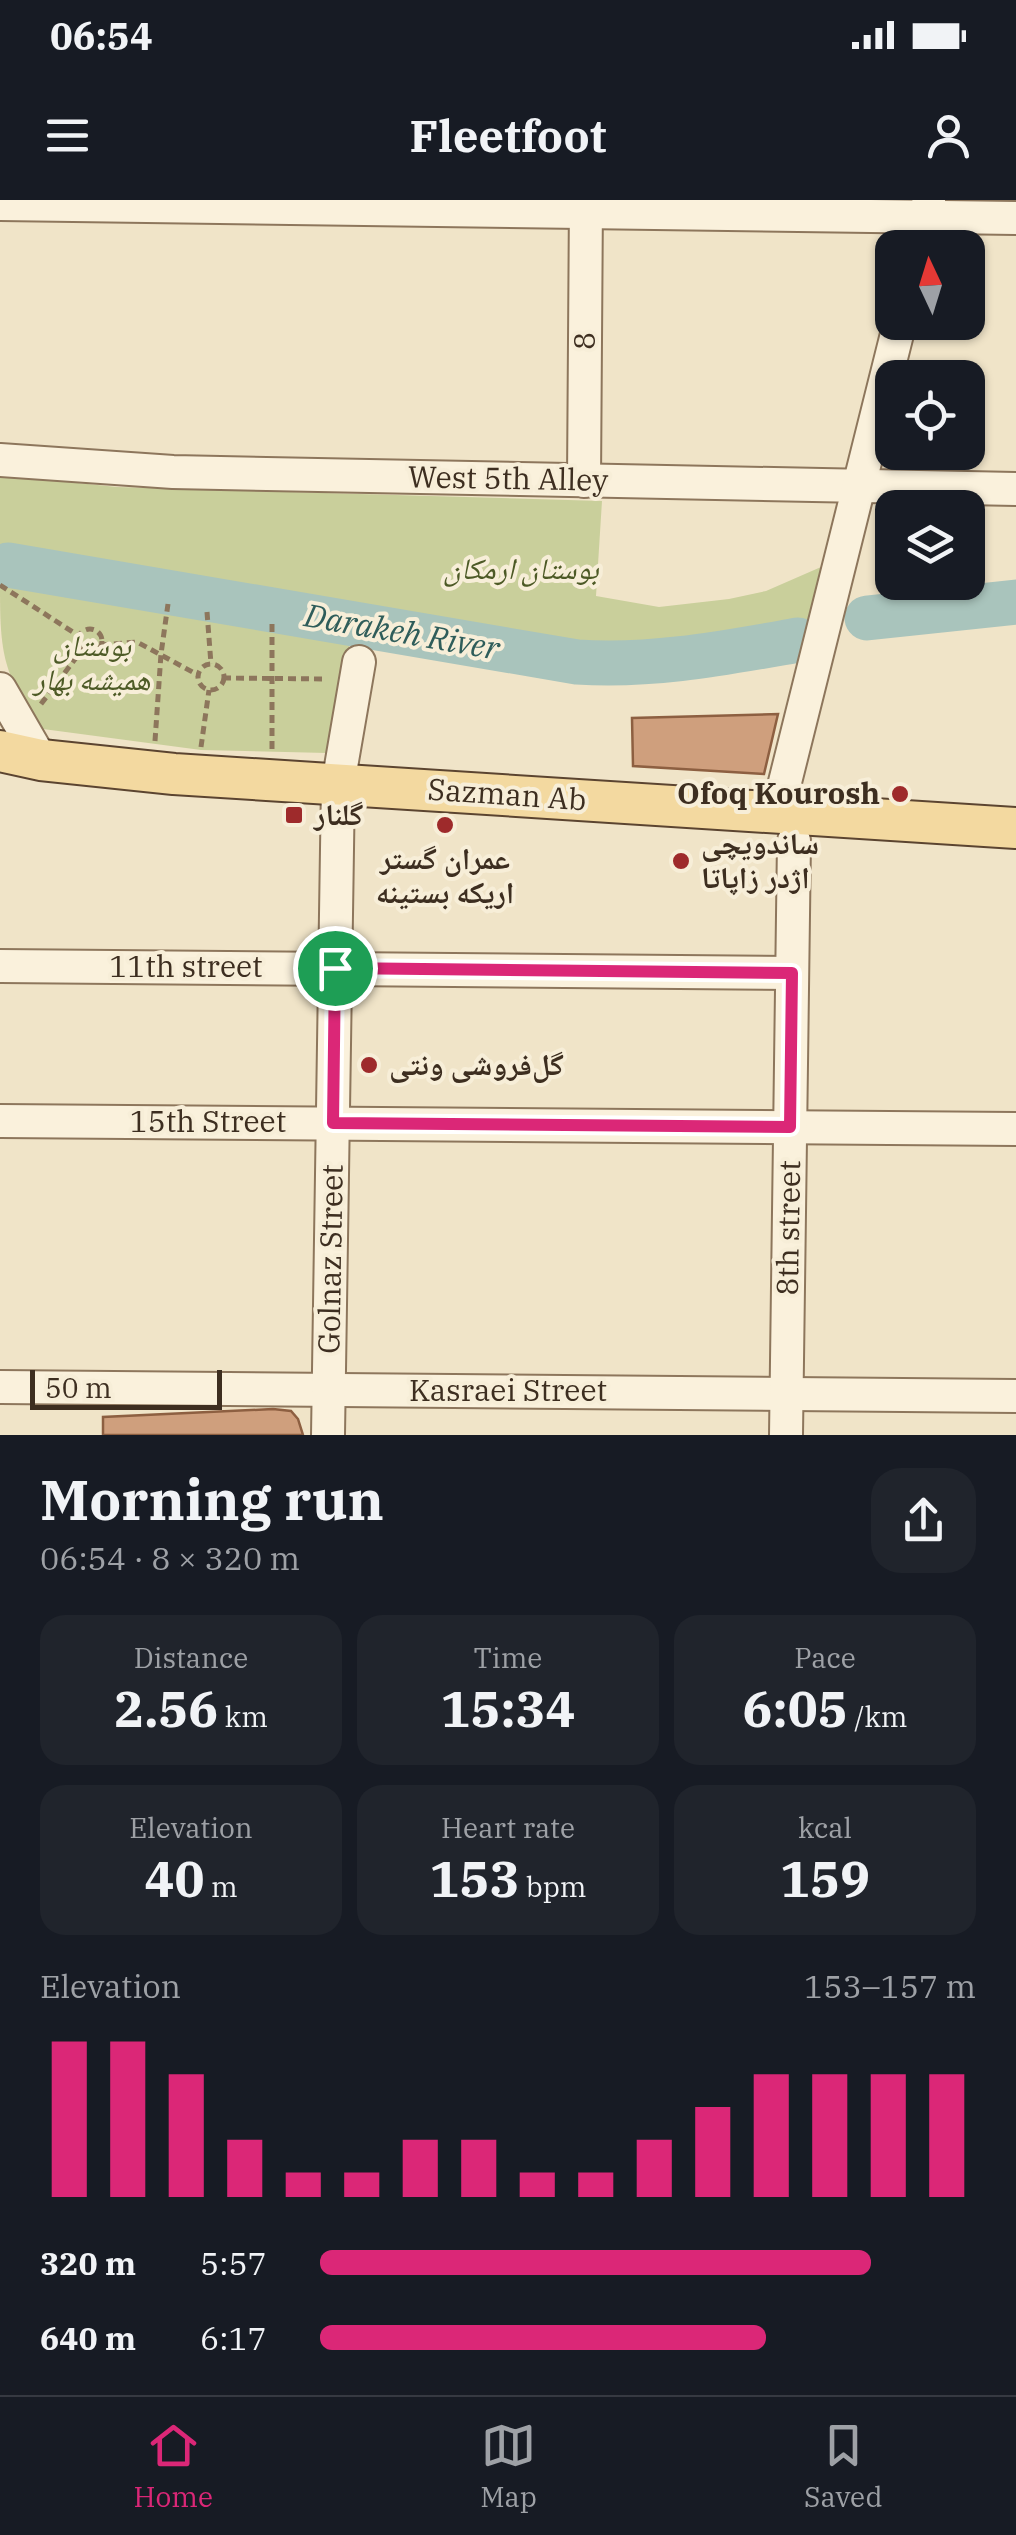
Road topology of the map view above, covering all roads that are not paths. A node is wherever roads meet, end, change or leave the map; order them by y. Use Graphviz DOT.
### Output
graph roads {
  1 [pos="0,204"];
  2 [pos="586,205"];
  3 [pos="1016,218"];
  4 [pos="924,221"];
  5 [pos="896,340"];
  6 [pos="0,460"];
  7 [pos="584,481"];
  8 [pos="861,486"];
  9 [pos="1016,489"];
  10 [pos="350,671"];
  11 [pos="0,689"];
  12 [pos="0,750"];
  13 [pos="41,760"];
  14 [pos="338,784"];
  15 [pos="785,828"];
  16 [pos="1016,828"];
  17 [pos="0,966"];
  18 [pos="335,968"];
  19 [pos="792,973"];
  20 [pos="0,1120"];
  21 [pos="333,1123"];
  22 [pos="790,1127"];
  23 [pos="1016,1129"];
  24 [pos="0,1387"];
  25 [pos="329,1390"];
  26 [pos="787,1394"];
  27 [pos="1016,1396"];
  28 [pos="328,1435"];
  29 [pos="786,1435"];
  1 -- 2 [label="street"];
  2 -- 4 [label="street"];
  2 -- 7 [label="street, 8"];
  3 -- 4 [label="street"];
  5 -- 8 [label="street, 8th street"];
  6 -- 7 [label="street, West 5th Alley"];
  7 -- 8 [label="street, West 5th Alley"];
  8 -- 9 [label="street, West 5th Alley"];
  8 -- 15 [label="street, 8th street"];
  10 -- 14 [label="street, Golnaz Street"];
  11 -- 13 [label="street"];
  12 -- 13 [label="main road, Sazman Ab"];
  13 -- 14 [label="main road, Sazman Ab"];
  14 -- 15 [label="main road, Sazman Ab"];
  14 -- 18 [label="street, Golnaz Street"];
  15 -- 16 [label="main road, Sazman Ab"];
  15 -- 19 [label="street, 8th street"];
  17 -- 18 [label="street, 11th street"];
  18 -- 19 [label="street, 11th street"];
  18 -- 21 [label="street, Golnaz Street"];
  19 -- 22 [label="street, 8th street"];
  20 -- 21 [label="street, 15th Street"];
  21 -- 22 [label="street, 15th Street"];
  21 -- 25 [label="street, Golnaz Street"];
  22 -- 23 [label="street, 15th Street"];
  22 -- 26 [label="street, 8th street"];
  24 -- 25 [label="street, Kasraei Street"];
  25 -- 26 [label="street, Kasraei Street"];
  25 -- 28 [label="street, Golnaz Street"];
  26 -- 27 [label="street, Kasraei Street"];
  26 -- 29 [label="street, 8th street"];
}
